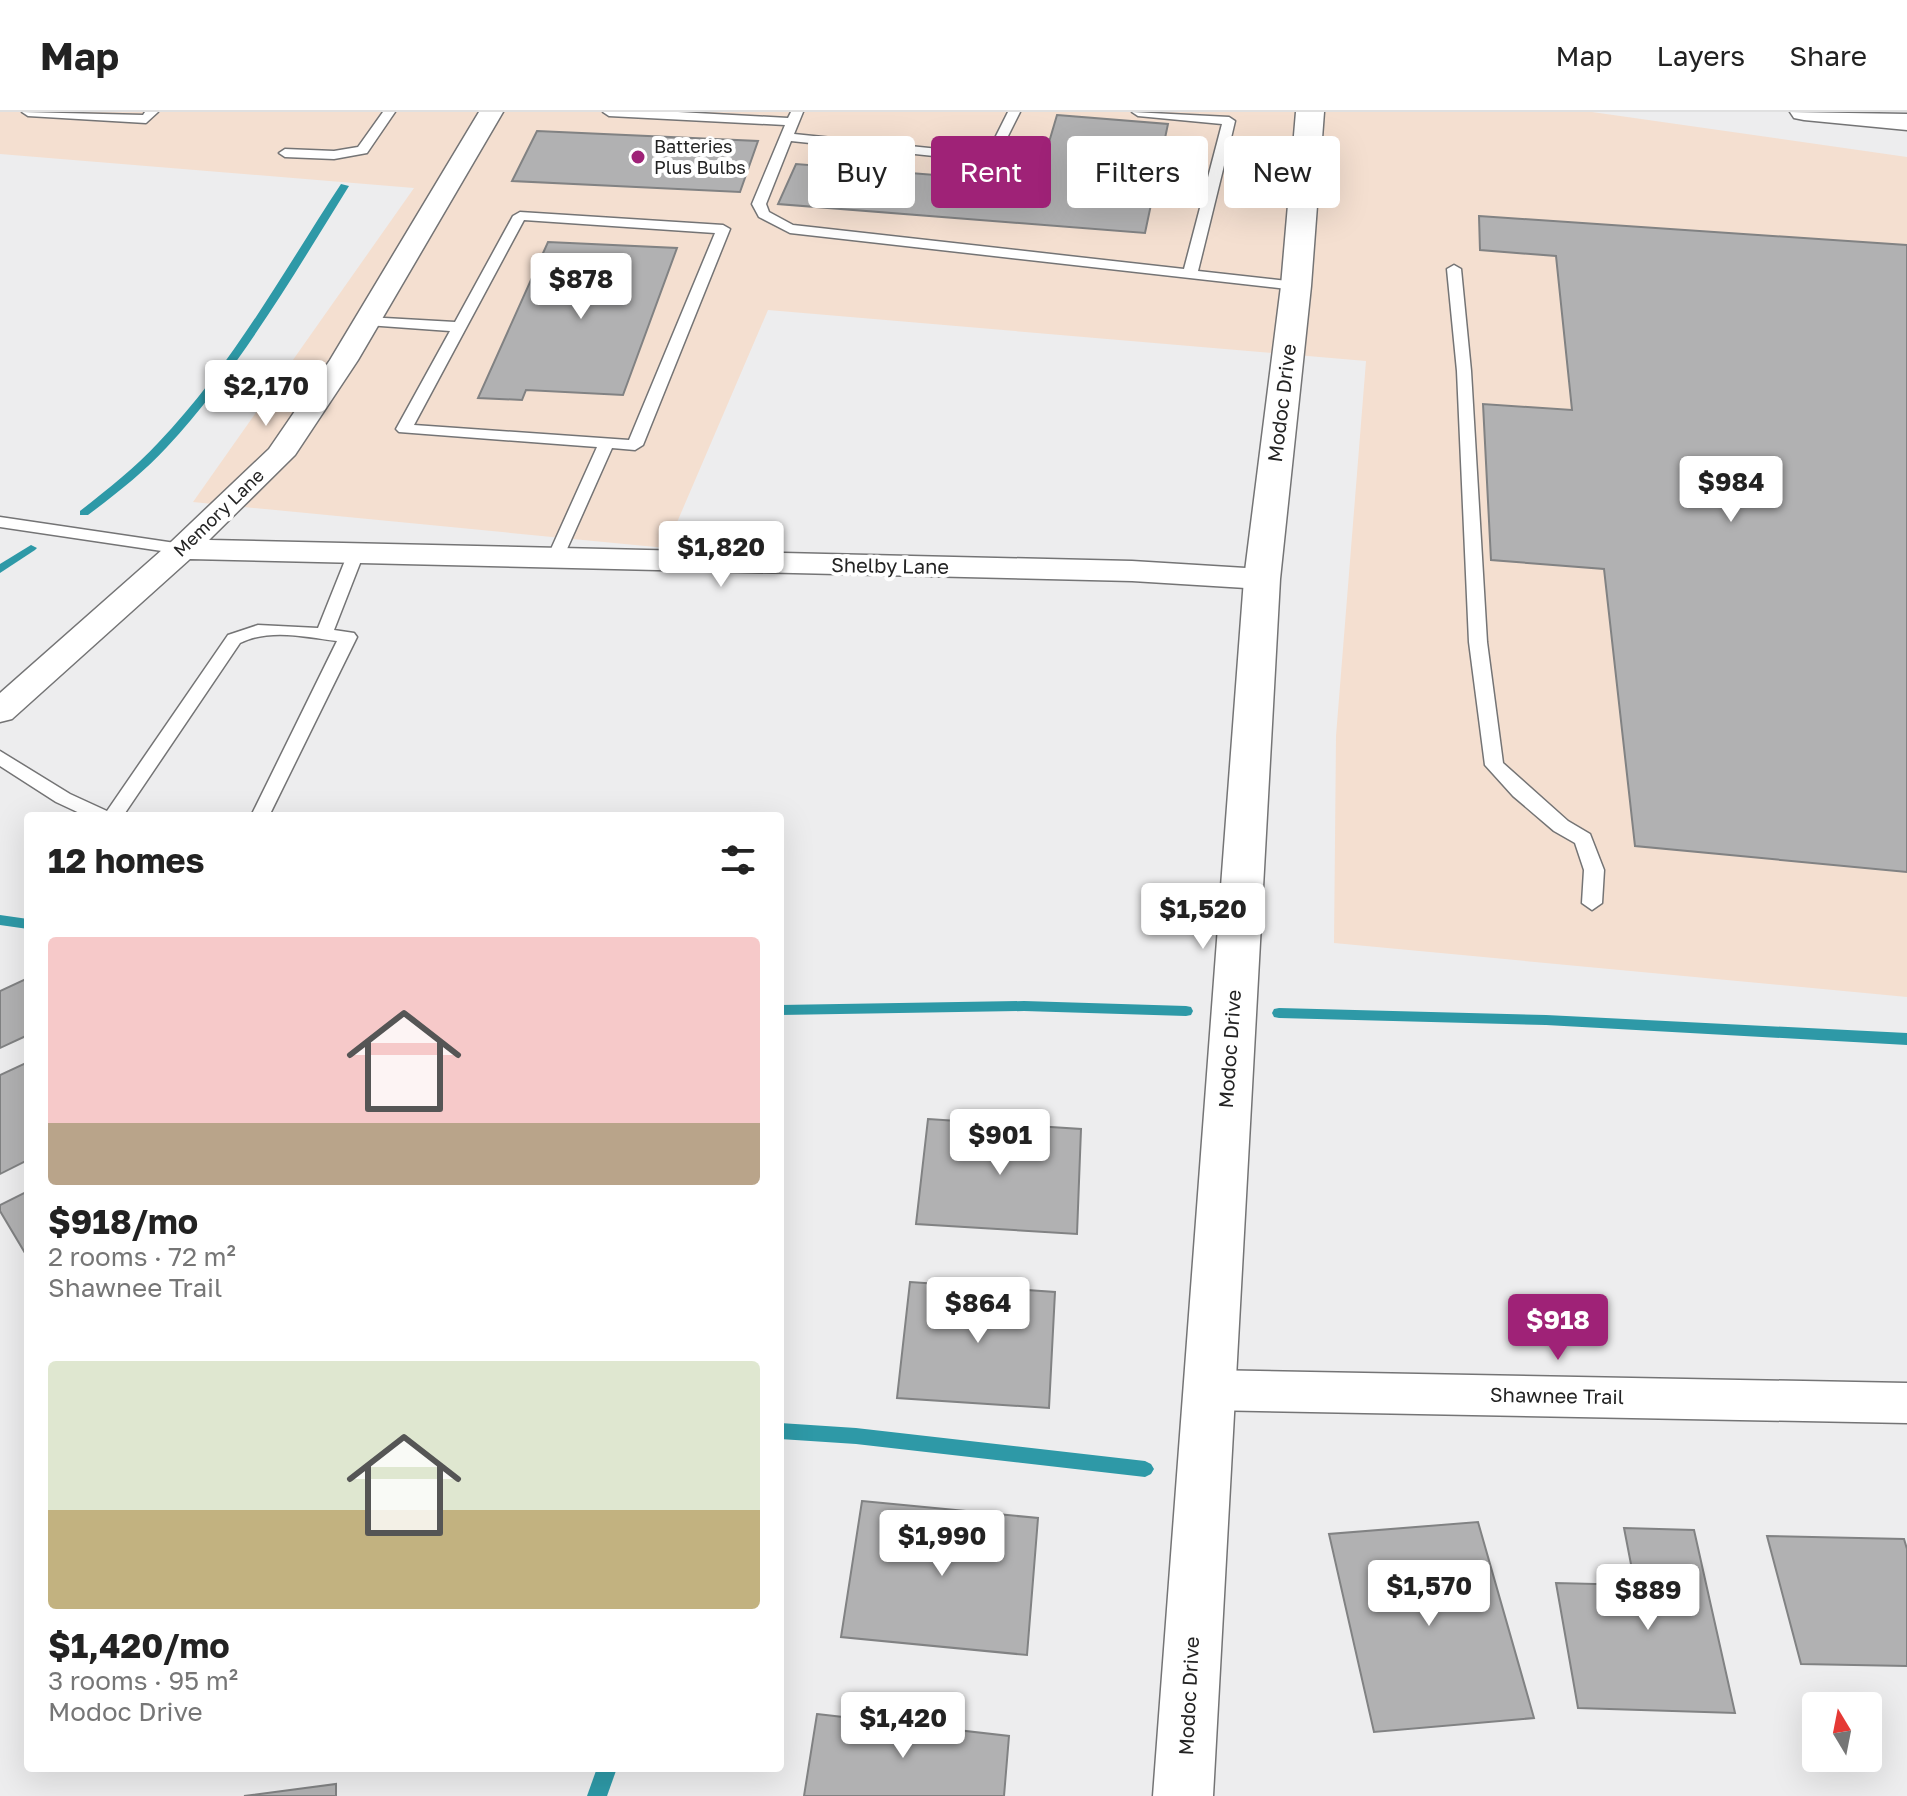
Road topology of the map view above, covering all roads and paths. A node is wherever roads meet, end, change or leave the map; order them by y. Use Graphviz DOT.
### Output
graph roads {
  1 [pos="28,112"];
  2 [pos="152,112"];
  3 [pos="389,112"];
  4 [pos="491,112"];
  5 [pos="609,112"];
  6 [pos="1014,112"];
  7 [pos="1138,112"];
  8 [pos="1804,112"];
  9 [pos="795,117"];
  10 [pos="1907,122"];
  11 [pos="1308,130"];
  12 [pos="1225,136"];
  13 [pos="1262,136"];
  14 [pos="787,137"];
  15 [pos="1224,141"];
  16 [pos="285,153"];
  17 [pos="1454,269"];
  18 [pos="1190,274"];
  19 [pos="1296,286"];
  20 [pos="367,321"];
  21 [pos="459,327"];
  22 [pos="607,443"];
  23 [pos="0,522"];
  24 [pos="182,549"];
  25 [pos="356,553"];
  26 [pos="555,558"];
  27 [pos="1262,579"];
  28 [pos="324,634"];
  29 [pos="0,711"];
  30 [pos="0,757"];
  31 [pos="93,812"];
  32 [pos="116,812"];
  33 [pos="262,812"];
  34 [pos="1592,903"];
  35 [pos="1207,1390"];
  36 [pos="1907,1403"];
  37 [pos="1183,1796"];
  1 -- 2 [label="lane"];
  3 -- 16 [label="lane"];
  4 -- 20 [label="street, Memory Lane"];
  5 -- 9 [label="lane"];
  6 -- 14 [label="lane"];
  7 -- 12 [label="lane"];
  8 -- 10 [label="street"];
  9 -- 14 [label="lane"];
  11 -- 13 [label="lane"];
  11 -- 19 [label="street, Modoc Drive"];
  14 -- 18 [label="lane"];
  15 -- 18 [label="lane"];
  17 -- 34 [label="lane"];
  18 -- 19 [label="lane"];
  19 -- 27 [label="street, Modoc Drive"];
  20 -- 21 [label="lane"];
  20 -- 24 [label="street, Memory Lane"];
  21 -- 22 [label="lane"];
  21 -- 22 [label="lane"];
  22 -- 26 [label="lane"];
  23 -- 24 [label="lane"];
  24 -- 25 [label="street, Shelby Lane"];
  24 -- 29 [label="street, Memory Lane"];
  25 -- 26 [label="street, Shelby Lane"];
  25 -- 28 [label="lane"];
  26 -- 27 [label="street, Shelby Lane"];
  27 -- 35 [label="street, Modoc Drive"];
  28 -- 32 [label="lane"];
  28 -- 33 [label="lane"];
  30 -- 31 [label="lane"];
  35 -- 36 [label="street, Shawnee Trail"];
  35 -- 37 [label="street, Modoc Drive"];
}
